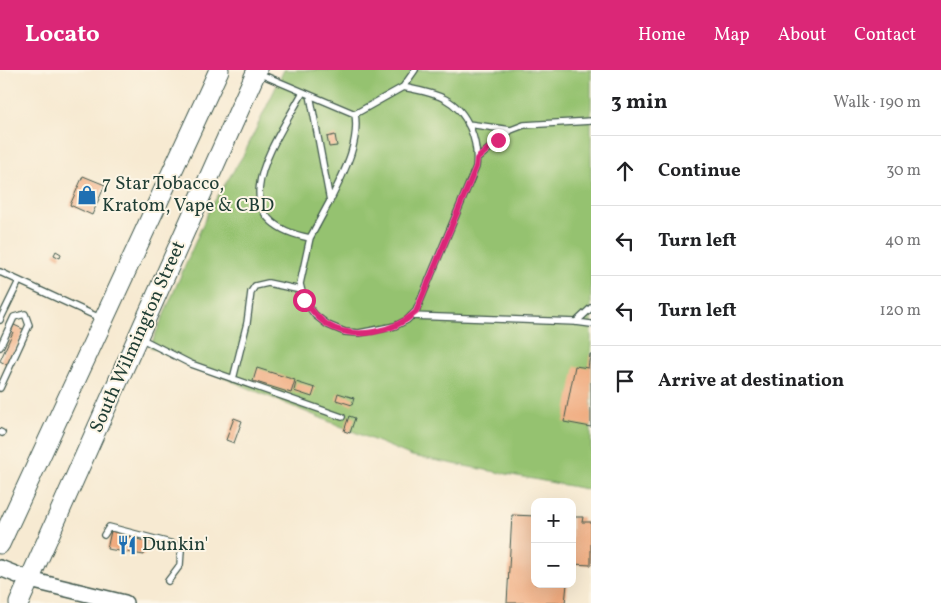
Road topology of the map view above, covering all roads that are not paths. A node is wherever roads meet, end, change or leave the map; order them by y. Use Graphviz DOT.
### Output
graph roads {
  1 [pos="219,70"];
  2 [pos="416,70"];
  3 [pos="256,71"];
  4 [pos="403,86"];
  5 [pos="303,92"];
  6 [pos="310,95"];
  7 [pos="355,114"];
  8 [pos="591,121"];
  9 [pos="468,124"];
  10 [pos="511,130"];
  11 [pos="477,159"];
  12 [pos="330,201"];
  13 [pos="310,238"];
  14 [pos="0,272"];
  15 [pos="19,280"];
  16 [pos="302,290"];
  17 [pos="591,308"];
  18 [pos="411,316"];
  19 [pos="0,320"];
  20 [pos="103,320"];
  21 [pos="576,322"];
  22 [pos="591,324"];
  23 [pos="138,337"];
  24 [pos="0,347"];
  25 [pos="233,379"];
  26 [pos="0,388"];
  27 [pos="342,416"];
  28 [pos="104,535"];
  29 [pos="0,544"];
  30 [pos="0,568"];
  31 [pos="30,580"];
  32 [pos="168,581"];
  33 [pos="20,603"];
  34 [pos="125,603"];
  1 -- 20 [label="highway, South Wilmington Street"];
  2 -- 4 [label="lane"];
  3 -- 5 [label="lane"];
  3 -- 23 [label="highway, South Wilmington Street"];
  4 -- 7 [label="lane"];
  4 -- 9 [label="lane"];
  5 -- 6 [label="lane"];
  5 -- 13 [label="lane"];
  6 -- 7 [label="lane"];
  6 -- 12 [label="lane"];
  7 -- 12 [label="lane"];
  8 -- 10 [label="lane"];
  9 -- 10 [label="lane"];
  9 -- 11 [label="lane"];
  10 -- 11 [label="lane"];
  11 -- 18 [label="lane"];
  12 -- 13 [label="lane"];
  13 -- 16 [label="lane"];
  14 -- 15 [label="lane"];
  15 -- 19 [label="lane"];
  15 -- 20 [label="lane"];
  16 -- 18 [label="lane"];
  16 -- 25 [label="lane"];
  17 -- 21 [label="lane"];
  18 -- 21 [label="lane"];
  20 -- 29 [label="highway, South Wilmington Street"];
  21 -- 22 [label="lane"];
  23 -- 25 [label="lane"];
  23 -- 31 [label="highway, South Wilmington Street"];
  24 -- 26 [label="lane"];
  25 -- 27 [label="lane"];
  28 -- 32 [label="lane"];
  30 -- 31 [label="street"];
  31 -- 33 [label="highway, South Wilmington Street"];
  31 -- 34 [label="street"];
}
